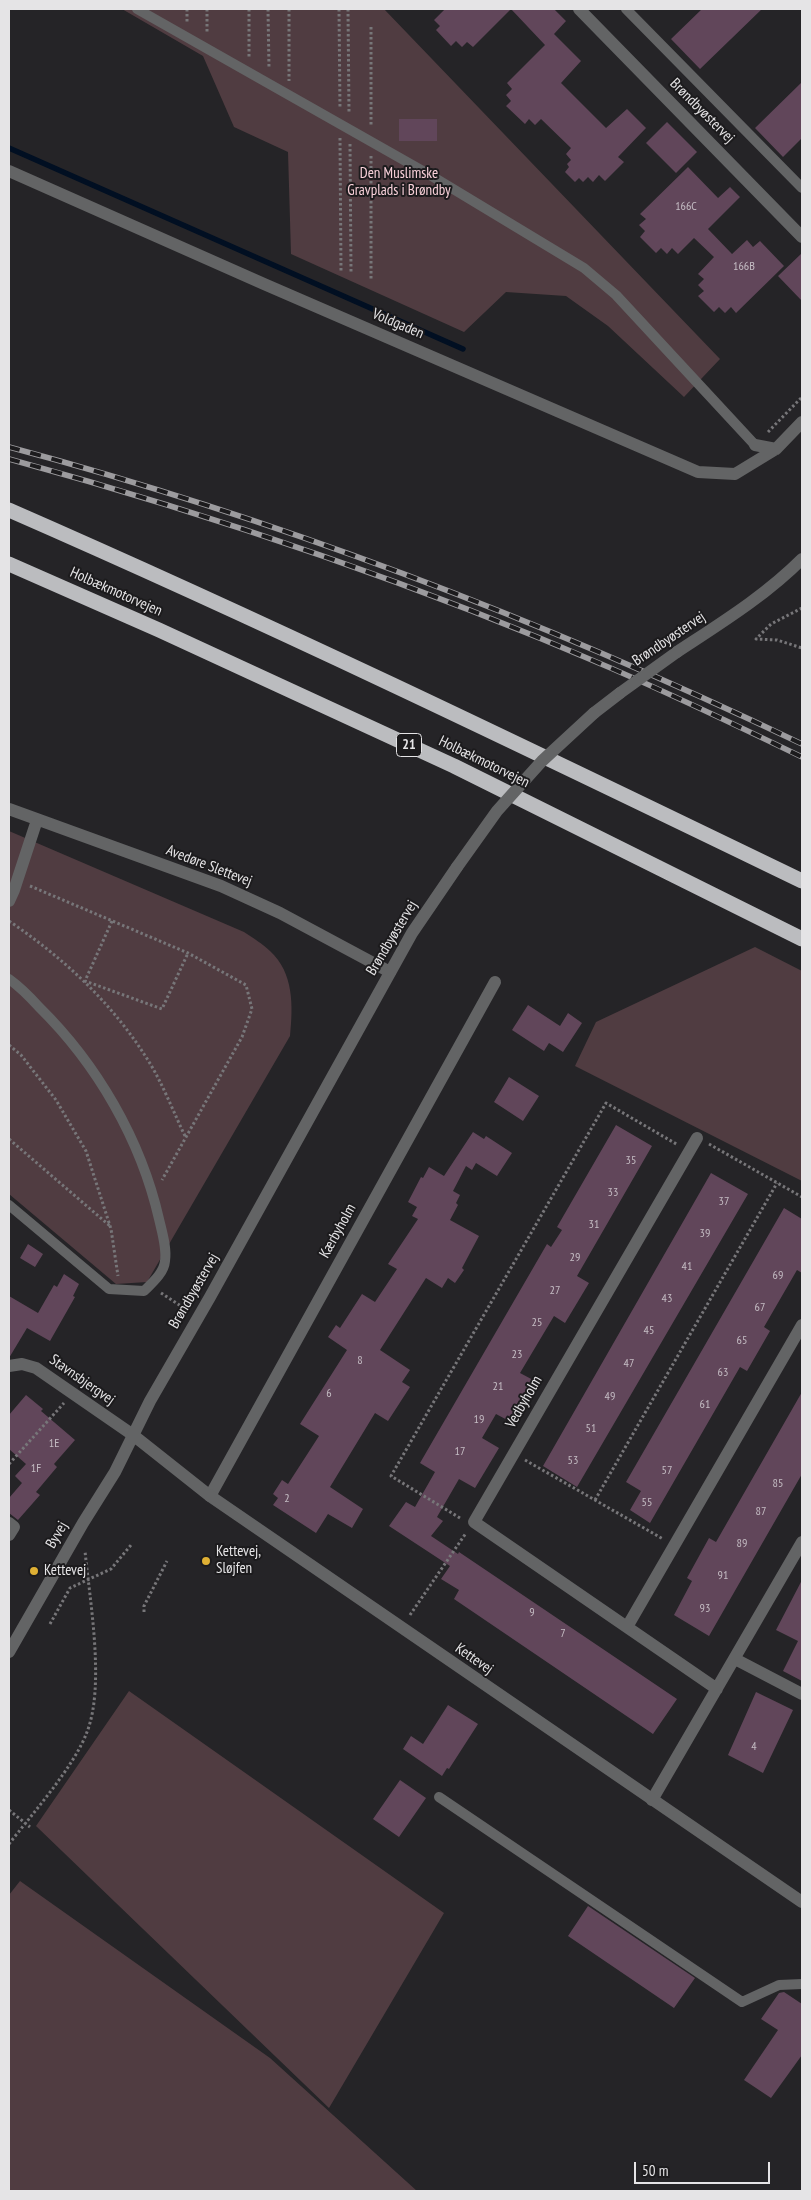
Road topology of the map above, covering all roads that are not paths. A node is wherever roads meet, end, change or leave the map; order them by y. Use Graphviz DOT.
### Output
graph roads {
  1 [pos="137,9"];
  2 [pos="579,9"];
  3 [pos="626,9"];
  4 [pos="9,171"];
  5 [pos="802,188"];
  6 [pos="802,237"];
  7 [pos="802,422"];
  8 [pos="756,445"];
  9 [pos="776,449"];
  10 [pos="9,510"];
  11 [pos="802,560"];
  12 [pos="9,564"];
  13 [pos="9,809"];
  14 [pos="37,820"];
  15 [pos="802,881"];
  16 [pos="9,901"];
  17 [pos="802,939"];
  18 [pos="390,972"];
  19 [pos="9,979"];
  20 [pos="495,982"];
  21 [pos="697,1138"];
  22 [pos="9,1205"];
  23 [pos="802,1325"];
  24 [pos="10,1365"];
  25 [pos="133,1435"];
  26 [pos="210,1496"];
  27 [pos="9,1522"];
  28 [pos="9,1535"];
  29 [pos="802,1542"];
  30 [pos="627,1627"];
  31 [pos="9,1652"];
  32 [pos="735,1659"];
  33 [pos="717,1689"];
  34 [pos="802,1694"];
  35 [pos="439,1797"];
  36 [pos="652,1800"];
  37 [pos="802,1902"];
  38 [pos="802,1984"];
  1 -- 8 [label="lane"];
  2 -- 6 [label="street, Brøndbyøstervej"];
  3 -- 5 [label="lane"];
  4 -- 9 [label="street, Voldgaden"];
  7 -- 9 [label="street"];
  8 -- 9 [label="street"];
  10 -- 15 [label="highway, Holbækmotorvejen"];
  11 -- 18 [label="street, Brøndbyøstervej, bridge"];
  12 -- 17 [label="highway, Holbækmotorvejen / 21"];
  13 -- 14 [label="street, Avedøre Slettevej"];
  14 -- 16 [label="street"];
  14 -- 18 [label="street, Avedøre Slettevej"];
  18 -- 25 [label="street, Brøndbyøstervej"];
  19 -- 22 [label="lane"];
  20 -- 26 [label="street, Kærbyholm"];
  21 -- 30 [label="street, Vedbyholm"];
  23 -- 30 [label="street"];
  24 -- 25 [label="street, Stavnsbjergvej"];
  25 -- 26 [label="street, Kettevej"];
  25 -- 31 [label="street, Byvej"];
  26 -- 36 [label="street, Kettevej"];
  27 -- 28 [label="street"];
  29 -- 32 [label="street"];
  30 -- 33 [label="street"];
  32 -- 33 [label="street"];
  32 -- 34 [label="street"];
  33 -- 36 [label="street"];
  35 -- 38 [label="lane"];
  36 -- 37 [label="street, Kettevej"];
}
